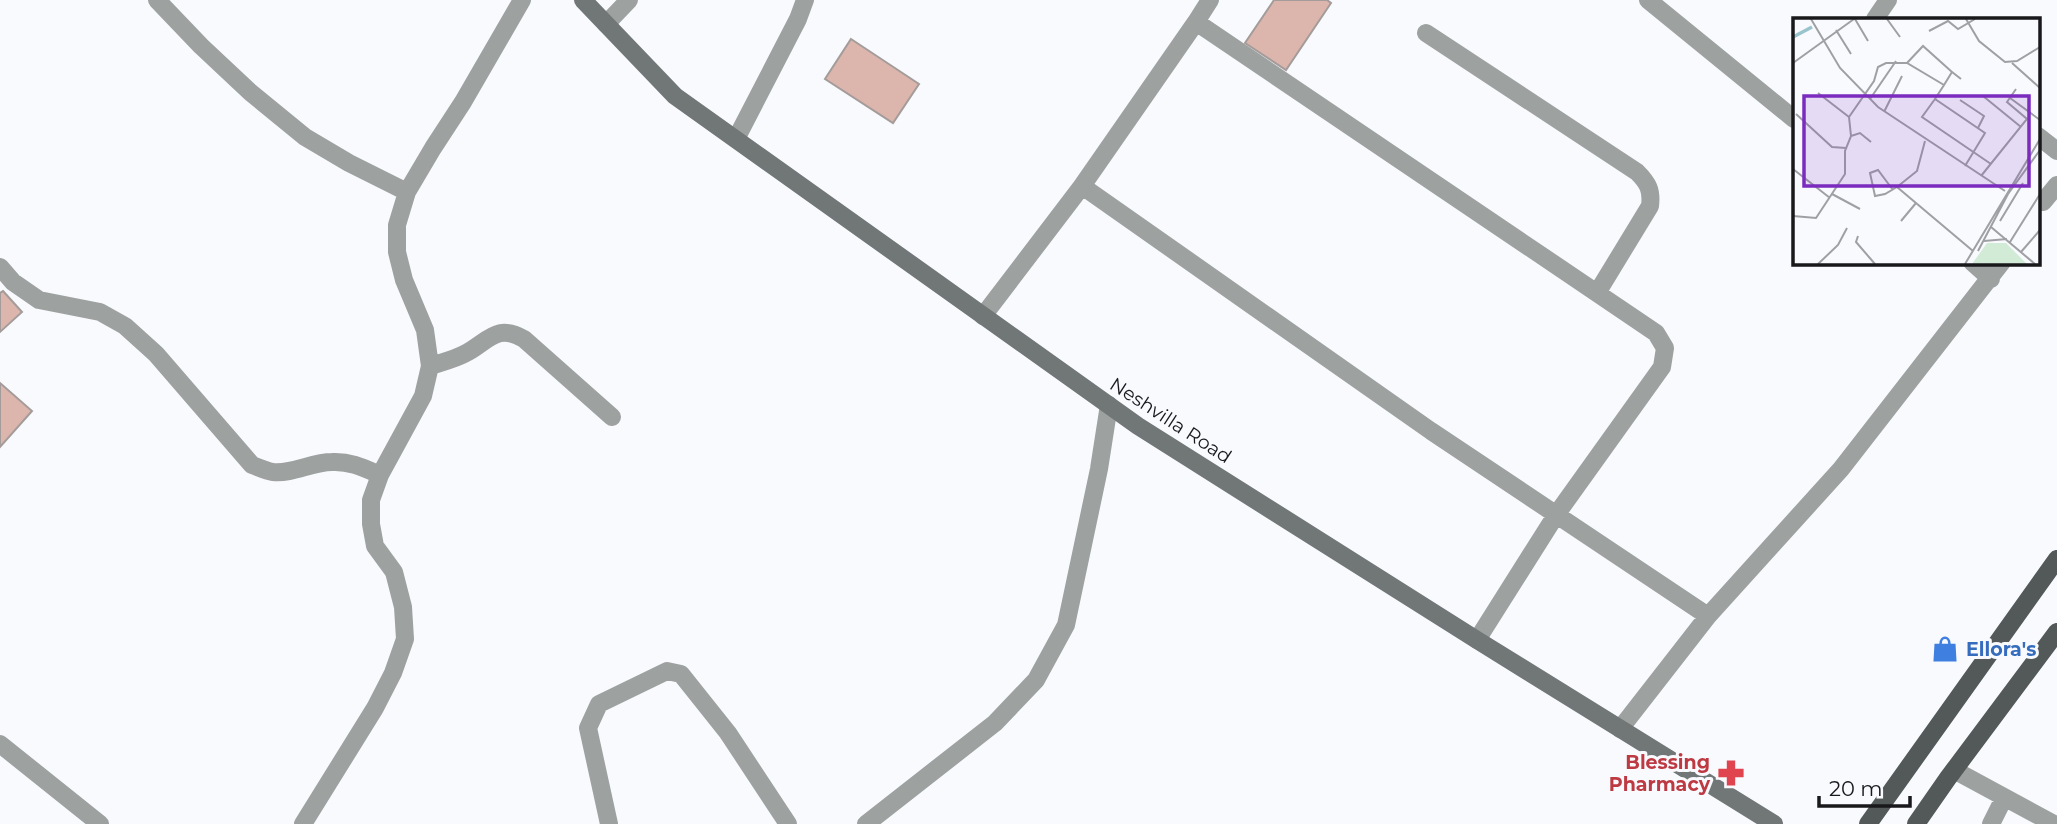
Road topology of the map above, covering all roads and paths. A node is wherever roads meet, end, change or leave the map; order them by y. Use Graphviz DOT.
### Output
graph roads {
  1 [pos="157,0"];
  2 [pos="522,0"];
  3 [pos="583,0"];
  4 [pos="629,0"];
  5 [pos="806,0"];
  6 [pos="1210,0"];
  7 [pos="1648,0"];
  8 [pos="1196,22"];
  9 [pos="606,24"];
  10 [pos="1426,33"];
  11 [pos="1793,118"];
  12 [pos="2039,137"];
  13 [pos="736,139"];
  14 [pos="2057,151"];
  15 [pos="2057,185"];
  16 [pos="1082,186"];
  17 [pos="407,192"];
  18 [pos="2039,204"];
  19 [pos="1974,264"];
  20 [pos="2001,264"];
  21 [pos="0,267"];
  22 [pos="1992,279"];
  23 [pos="1597,293"];
  24 [pos="983,316"];
  25 [pos="430,366"];
  26 [pos="1109,405"];
  27 [pos="612,416"];
  28 [pos="380,475"];
  29 [pos="1556,515"];
  30 [pos="2057,559"];
  31 [pos="1708,616"];
  32 [pos="2057,632"];
  33 [pos="1477,640"];
  34 [pos="1620,729"];
  35 [pos="0,744"];
  36 [pos="1954,771"];
  37 [pos="2004,797"];
  38 [pos="100,824"];
  39 [pos="303,824"];
  40 [pos="609,824"];
  41 [pos="788,824"];
  42 [pos="866,824"];
  43 [pos="1774,824"];
  44 [pos="1868,824"];
  45 [pos="1916,824"];
  46 [pos="1991,824"];
  47 [pos="2054,824"];
  1 -- 17 [label="street"];
  2 -- 17 [label="street"];
  3 -- 9 [label="street, Neshvilla Road"];
  4 -- 9 [label="street"];
  5 -- 13 [label="street"];
  6 -- 8 [label="street"];
  7 -- 11 [label="street"];
  8 -- 16 [label="street"];
  8 -- 23 [label="street"];
  9 -- 13 [label="street, Neshvilla Road"];
  10 -- 23 [label="street"];
  12 -- 14 [label="street"];
  13 -- 24 [label="street, Neshvilla Road"];
  15 -- 18 [label="street"];
  16 -- 24 [label="street"];
  16 -- 29 [label="street"];
  17 -- 25 [label="street"];
  19 -- 22 [label="street"];
  20 -- 22 [label="street"];
  21 -- 28 [label="street"];
  22 -- 31 [label="street"];
  23 -- 29 [label="street"];
  24 -- 26 [label="street, Neshvilla Road"];
  25 -- 27 [label="street"];
  25 -- 28 [label="street"];
  26 -- 33 [label="street, Neshvilla Road"];
  26 -- 42 [label="street"];
  28 -- 39 [label="street"];
  29 -- 31 [label="street"];
  29 -- 33 [label="street"];
  30 -- 44 [label="main road"];
  31 -- 34 [label="street"];
  32 -- 36 [label="main road"];
  33 -- 34 [label="street, Neshvilla Road"];
  34 -- 43 [label="street, Neshvilla Road"];
  35 -- 38 [label="street"];
  36 -- 37 [label="street"];
  36 -- 45 [label="main road"];
  37 -- 46 [label="street"];
  37 -- 47 [label="street"];
  40 -- 41 [label="street"];
}
